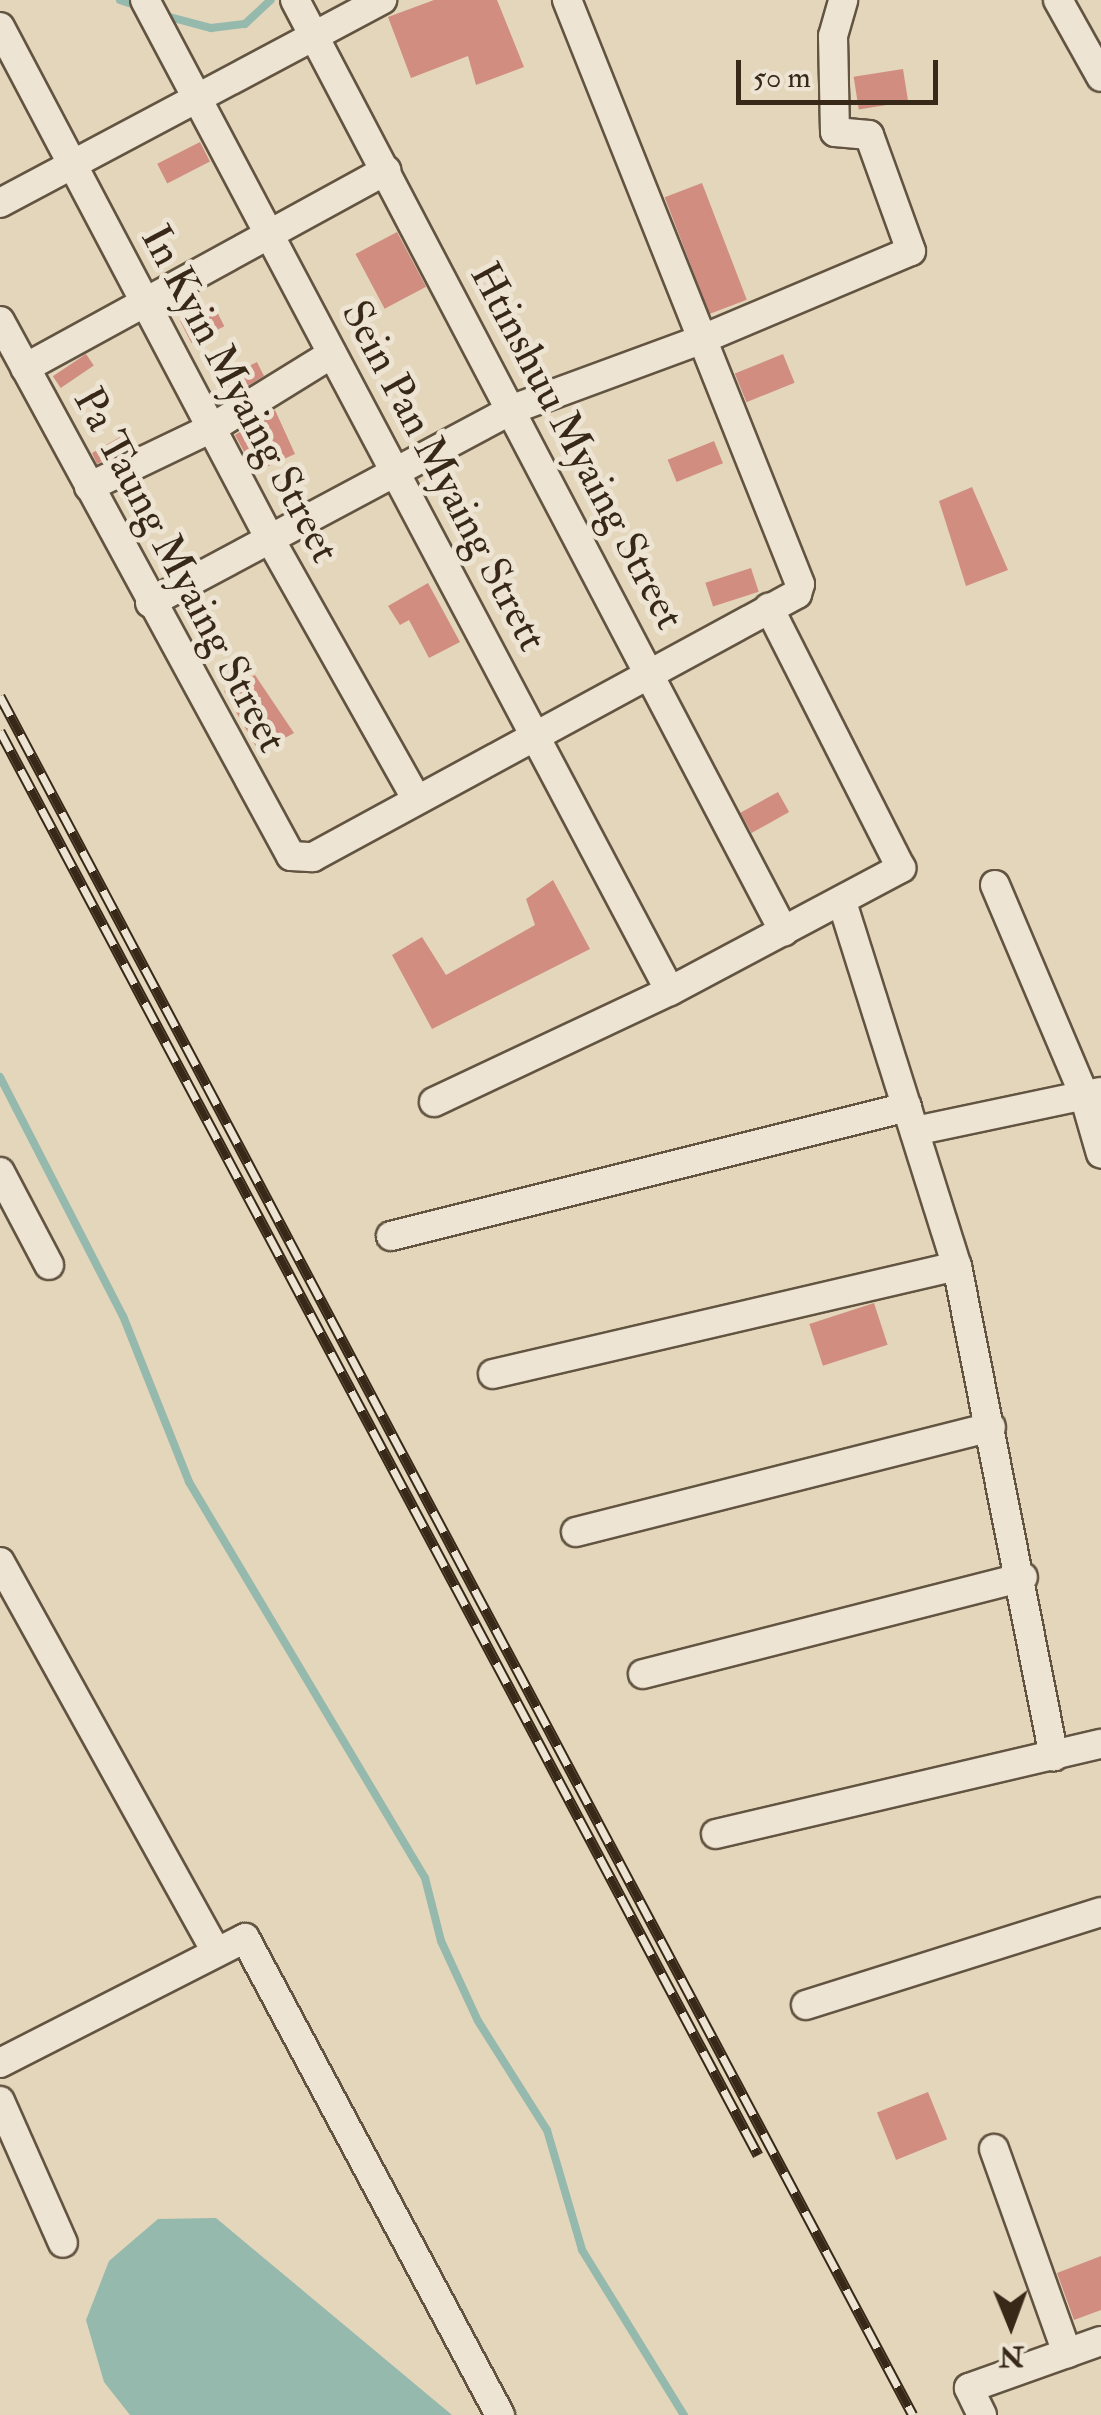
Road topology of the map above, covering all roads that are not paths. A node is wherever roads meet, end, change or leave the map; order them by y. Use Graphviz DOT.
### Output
graph roads {
  1 [pos="145,0"];
  2 [pos="295,0"];
  3 [pos="382,0"];
  4 [pos="566,0"];
  5 [pos="843,0"];
  6 [pos="1058,0"];
  7 [pos="0,27"];
  8 [pos="318,37"];
  9 [pos="1092,39"];
  10 [pos="1101,77"];
  11 [pos="199,99"];
  12 [pos="74,166"];
  13 [pos="386,170"];
  14 [pos="0,203"];
  15 [pos="269,233"];
  16 [pos="146,301"];
  17 [pos="0,321"];
  18 [pos="698,341"];
  19 [pos="332,354"];
  20 [pos="25,368"];
  21 [pos="513,409"];
  22 [pos="212,428"];
  23 [pos="395,472"];
  24 [pos="88,487"];
  25 [pos="270,539"];
  26 [pos="150,602"];
  27 [pos="769,608"];
  28 [pos="650,670"];
  29 [pos="536,730"];
  30 [pos="415,796"];
  31 [pos="995,885"];
  32 [pos="842,902"];
  33 [pos="784,932"];
  34 [pos="670,991"];
  35 [pos="1092,1094"];
  36 [pos="434,1102"];
  37 [pos="911,1119"];
  38 [pos="1101,1154"];
  39 [pos="0,1172"];
  40 [pos="391,1236"];
  41 [pos="49,1265"];
  42 [pos="957,1266"];
  43 [pos="492,1374"];
  44 [pos="991,1426"];
  45 [pos="576,1532"];
  46 [pos="0,1562"];
  47 [pos="1024,1577"];
  48 [pos="643,1674"];
  49 [pos="1101,1744"];
  50 [pos="1054,1757"];
  51 [pos="716,1834"];
  52 [pos="1101,1912"];
  53 [pos="216,1952"];
  54 [pos="806,2005"];
  55 [pos="0,2063"];
  56 [pos="0,2101"];
  57 [pos="994,2149"];
  58 [pos="63,2242"];
  59 [pos="1101,2341"];
  60 [pos="1067,2353"];
  61 [pos="500,2415"];
  62 [pos="982,2415"];
  1 -- 11 [label="street, Sein Pan Myaing Strett"];
  2 -- 8 [label="street, Htinshuu Myaing Street"];
  3 -- 8 [label="street"];
  4 -- 18 [label="street"];
  5 -- 18 [label="street"];
  6 -- 9 [label="street"];
  7 -- 12 [label="street, In Kyin Myaing Street"];
  8 -- 11 [label="street"];
  8 -- 13 [label="street, Htinshuu Myaing Street"];
  9 -- 10 [label="street"];
  11 -- 12 [label="street"];
  11 -- 15 [label="street, Sein Pan Myaing Strett"];
  12 -- 14 [label="street"];
  12 -- 16 [label="street, In Kyin Myaing Street"];
  13 -- 15 [label="street"];
  13 -- 21 [label="street, Htinshuu Myaing Street"];
  15 -- 16 [label="street"];
  15 -- 19 [label="street, Sein Pan Myaing Strett"];
  16 -- 20 [label="street"];
  16 -- 22 [label="street, In Kyin Myaing Street"];
  17 -- 20 [label="street, Pa Taung Myaing Street"];
  18 -- 21 [label="street"];
  18 -- 27 [label="street"];
  19 -- 22 [label="street"];
  19 -- 23 [label="street, Sein Pan Myaing Strett"];
  20 -- 24 [label="street, Pa Taung Myaing Street"];
  21 -- 23 [label="street"];
  21 -- 28 [label="street, Htinshuu Myaing Street"];
  22 -- 24 [label="street"];
  22 -- 25 [label="street, In Kyin Myaing Street"];
  23 -- 25 [label="street"];
  23 -- 29 [label="street, Sein Pan Myaing Strett"];
  24 -- 26 [label="street, Pa Taung Myaing Street"];
  25 -- 26 [label="street"];
  25 -- 30 [label="street, In Kyin Myaing Street"];
  26 -- 30 [label="street, Pa Taung Myaing Street"];
  27 -- 28 [label="street"];
  27 -- 32 [label="street"];
  28 -- 29 [label="street"];
  28 -- 33 [label="street, Htinshuu Myaing Street"];
  29 -- 30 [label="street"];
  29 -- 34 [label="street, Sein Pan Myaing Strett"];
  31 -- 35 [label="street"];
  32 -- 33 [label="street"];
  32 -- 37 [label="street"];
  33 -- 34 [label="street"];
  34 -- 36 [label="street"];
  35 -- 37 [label="street"];
  35 -- 38 [label="street"];
  37 -- 40 [label="street"];
  37 -- 42 [label="street"];
  39 -- 41 [label="street"];
  42 -- 43 [label="street"];
  42 -- 44 [label="street"];
  44 -- 45 [label="street"];
  44 -- 47 [label="street"];
  46 -- 53 [label="street"];
  47 -- 48 [label="street"];
  47 -- 50 [label="street"];
  49 -- 50 [label="street"];
  50 -- 51 [label="street"];
  52 -- 54 [label="street"];
  53 -- 55 [label="street"];
  53 -- 61 [label="street"];
  56 -- 58 [label="street"];
  57 -- 60 [label="street"];
  59 -- 60 [label="street"];
  60 -- 62 [label="street"];
}
